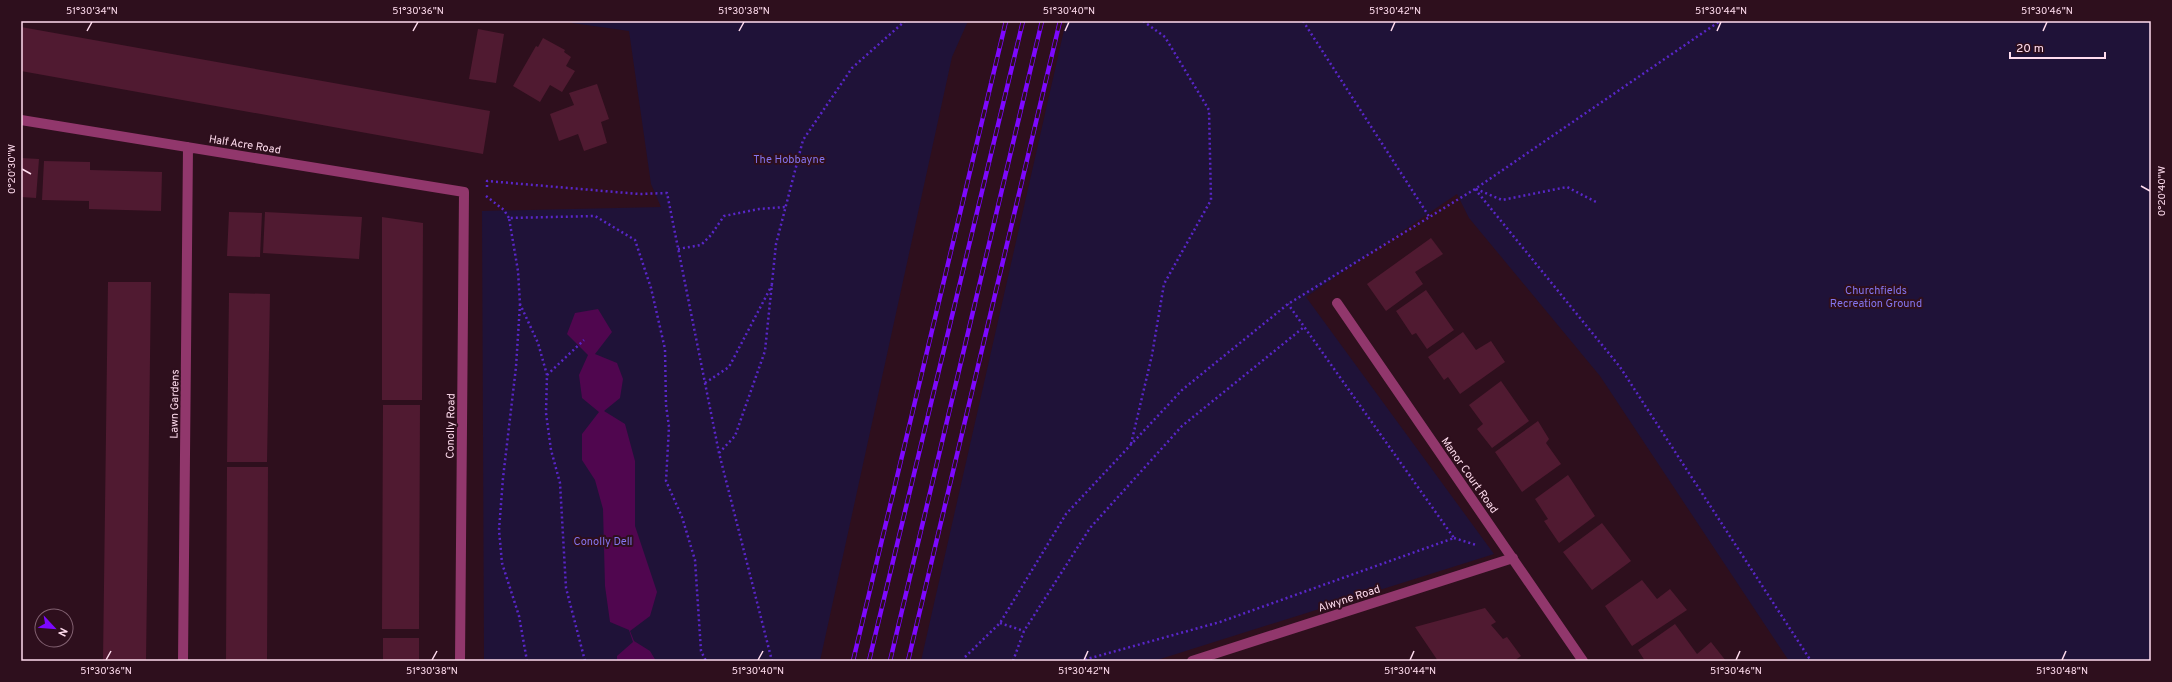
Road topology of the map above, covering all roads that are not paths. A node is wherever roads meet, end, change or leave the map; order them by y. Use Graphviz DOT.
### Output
graph roads {
  1 [pos="21,120"];
  2 [pos="188,147"];
  3 [pos="464,192"];
  4 [pos="1338,303"];
  5 [pos="1513,558"];
  6 [pos="183,661"];
  7 [pos="460,661"];
  8 [pos="1192,661"];
  9 [pos="1583,661"];
  1 -- 2 [label="street, Half Acre Road"];
  2 -- 3 [label="street, Half Acre Road"];
  2 -- 6 [label="street, Lawn Gardens"];
  3 -- 7 [label="street, Conolly Road"];
  4 -- 5 [label="street, Manor Court Road"];
  5 -- 8 [label="street, Alwyne Road"];
  5 -- 9 [label="street, Manor Court Road"];
}
